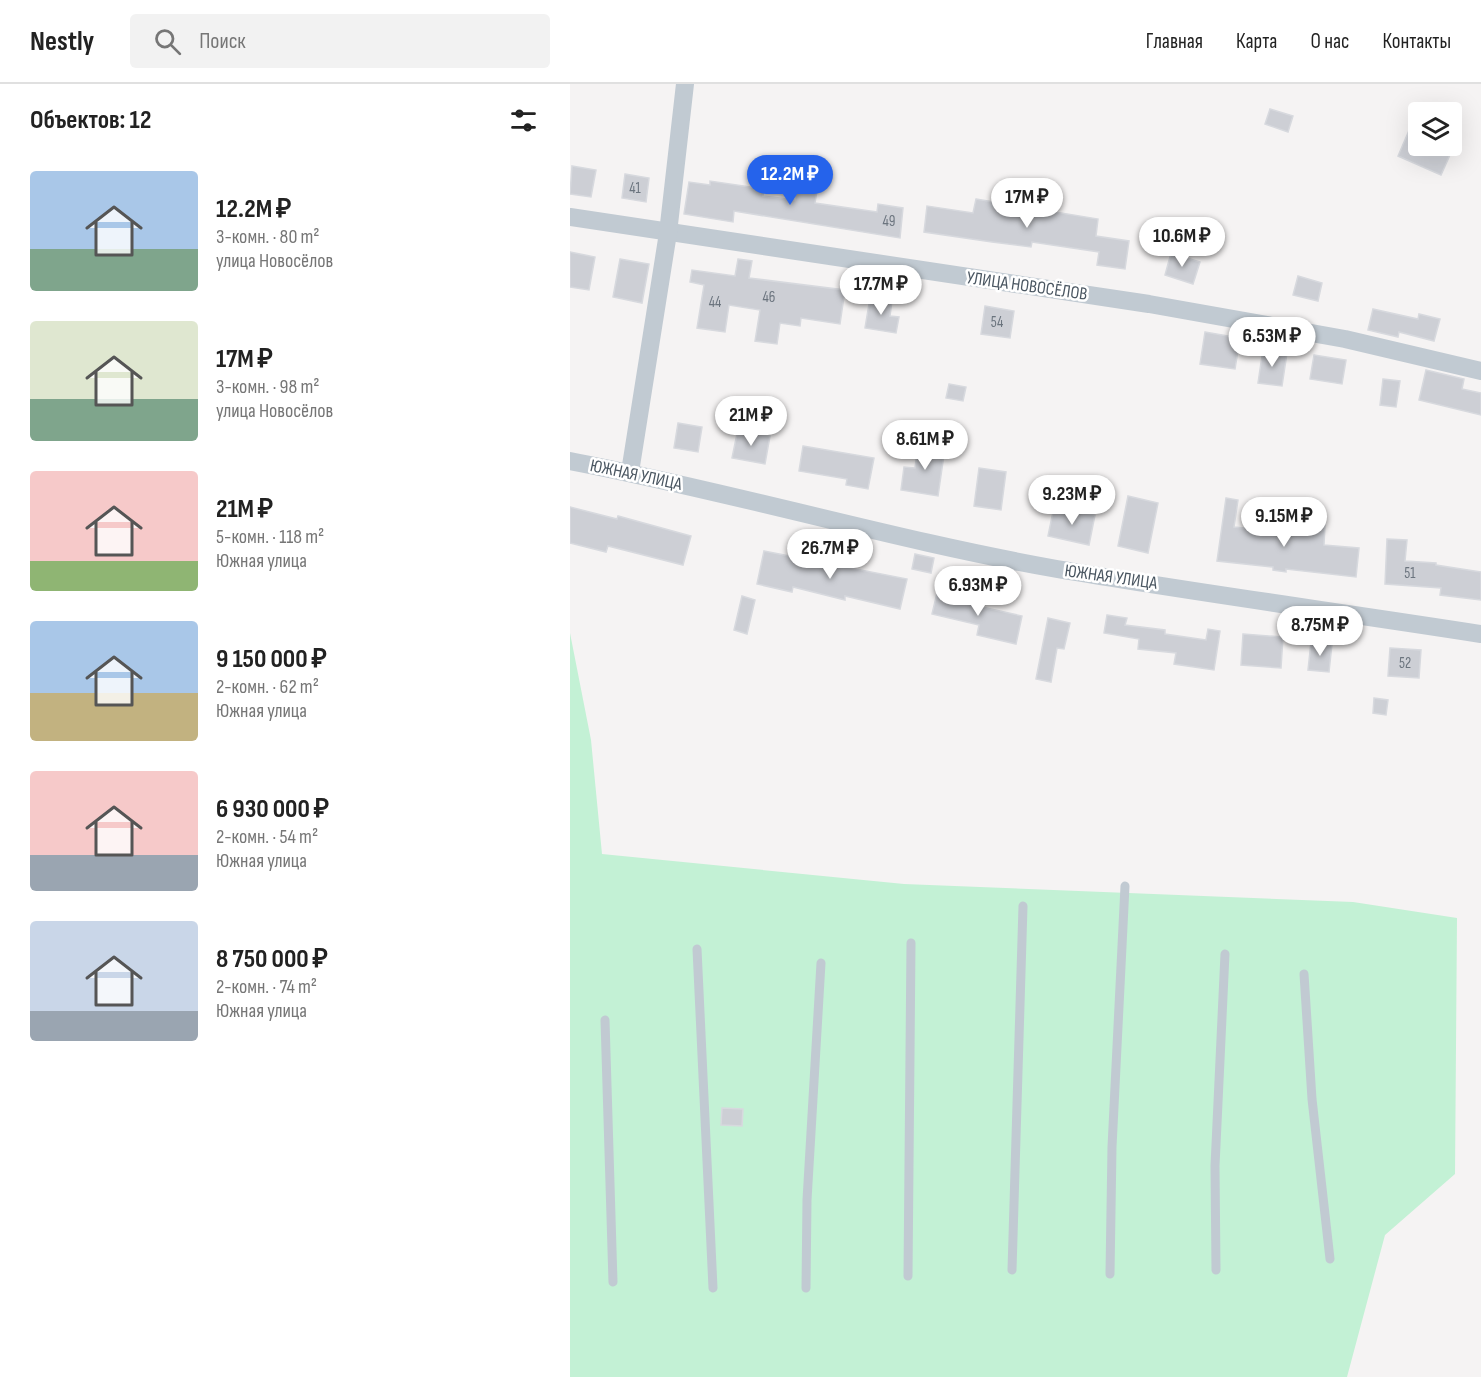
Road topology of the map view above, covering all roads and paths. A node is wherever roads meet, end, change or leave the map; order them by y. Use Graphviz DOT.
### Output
graph roads {
  1 [pos="685,84"];
  2 [pos="570,217"];
  3 [pos="668,233"];
  4 [pos="1481,371"];
  5 [pos="570,461"];
  6 [pos="630,472"];
  7 [pos="1481,634"];
  8 [pos="1125,886"];
  9 [pos="1023,906"];
  10 [pos="911,943"];
  11 [pos="697,949"];
  12 [pos="1225,954"];
  13 [pos="821,963"];
  14 [pos="1304,974"];
  15 [pos="605,1020"];
  16 [pos="1330,1259"];
  17 [pos="1012,1270"];
  18 [pos="1216,1270"];
  19 [pos="1110,1274"];
  20 [pos="908,1276"];
  21 [pos="613,1282"];
  22 [pos="713,1288"];
  23 [pos="806,1288"];
  1 -- 3 [label="street"];
  2 -- 3 [label="street, УЛИЦА НОВОСЁЛОВ"];
  3 -- 4 [label="street, УЛИЦА НОВОСЁЛОВ"];
  3 -- 6 [label="street"];
  5 -- 6 [label="street, ЮЖНАЯ УЛИЦА"];
  6 -- 7 [label="street, ЮЖНАЯ УЛИЦА"];
  8 -- 19 [label="lane"];
  9 -- 17 [label="lane"];
  10 -- 20 [label="lane"];
  11 -- 22 [label="lane"];
  12 -- 18 [label="lane"];
  13 -- 23 [label="lane"];
  14 -- 16 [label="lane"];
  15 -- 21 [label="lane"];
}
